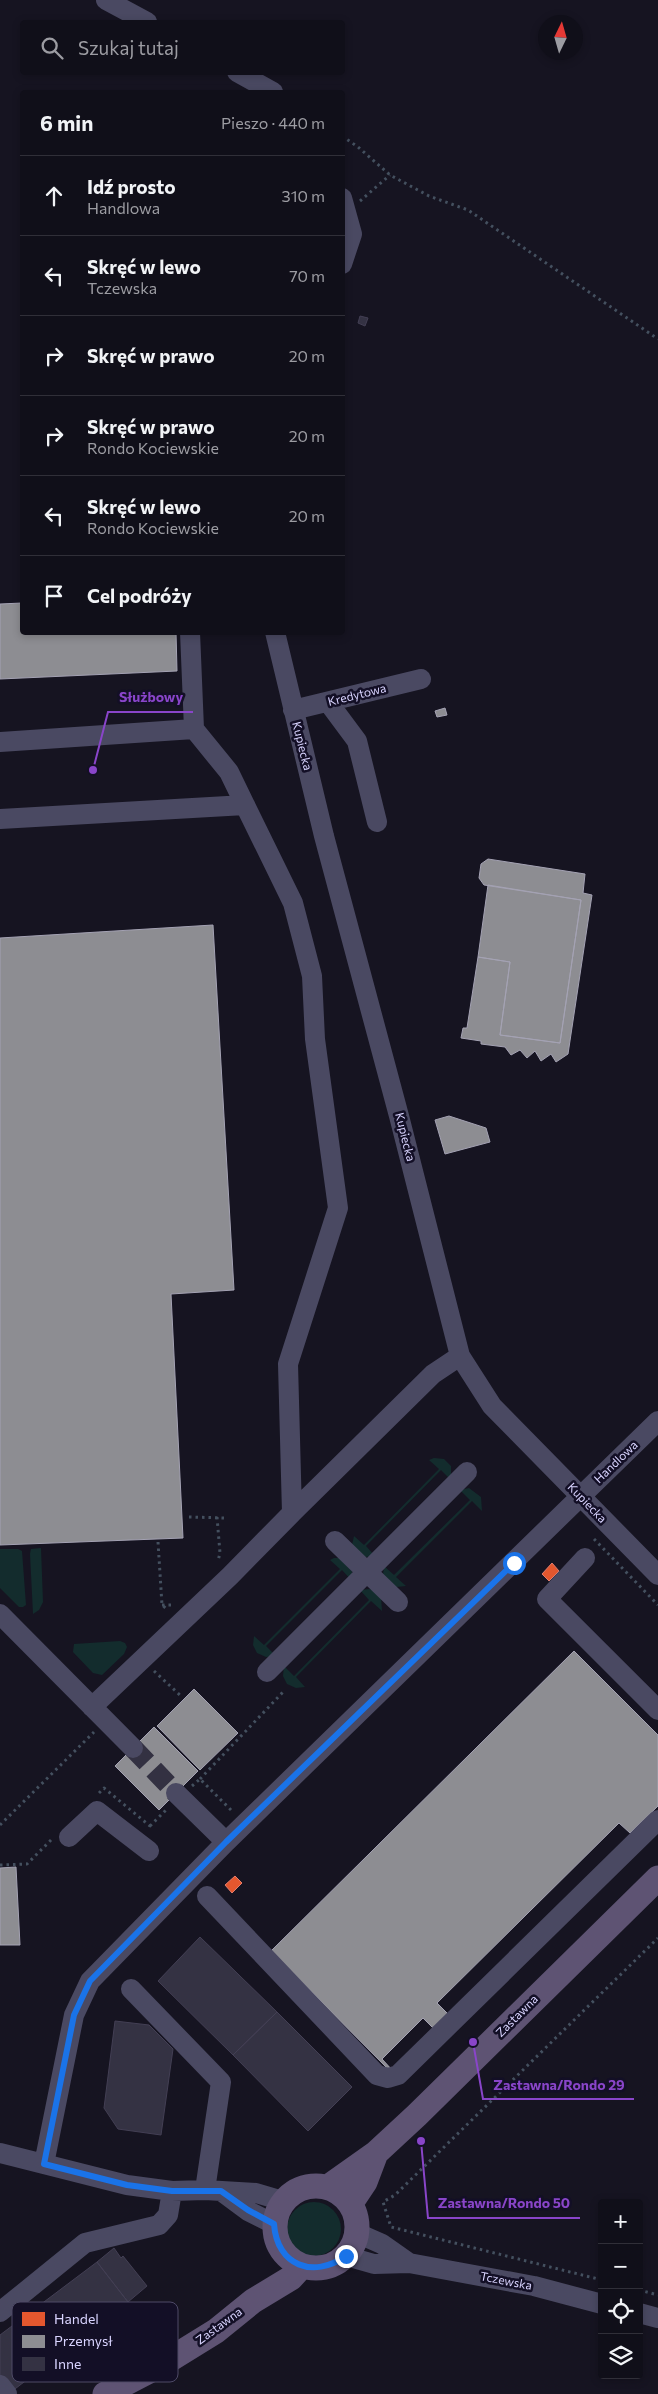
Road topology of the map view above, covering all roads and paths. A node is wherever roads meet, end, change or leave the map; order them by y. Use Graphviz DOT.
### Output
graph roads {
  1 [pos="106,0"];
  2 [pos="143,20"];
  3 [pos="242,75"];
  4 [pos="269,90"];
  5 [pos="345,138"];
  6 [pos="390,175"];
  7 [pos="345,205"];
  8 [pos="345,255"];
  9 [pos="658,338"];
  10 [pos="190,635"];
  11 [pos="276,635"];
  12 [pos="421,679"];
  13 [pos="328,702"];
  14 [pos="293,710"];
  15 [pos="194,729"];
  16 [pos="0,742"];
  17 [pos="245,805"];
  18 [pos="0,818"];
  19 [pos="377,822"];
  20 [pos="460,1356"];
  21 [pos="658,1421"];
  22 [pos="467,1472"];
  23 [pos="580,1497"];
  24 [pos="292,1513"];
  25 [pos="189,1517"];
  26 [pos="217,1517"];
  27 [pos="225,1518"];
  28 [pos="335,1541"];
  29 [pos="158,1542"];
  30 [pos="585,1558"];
  31 [pos="215,1567"];
  32 [pos="369,1573"];
  33 [pos="658,1575"];
  34 [pos="398,1602"];
  35 [pos="162,1605"];
  36 [pos="180,1613"];
  37 [pos="0,1614"];
  38 [pos="153,1671"];
  39 [pos="267,1672"];
  40 [pos="284,1691"];
  41 [pos="180,1696"];
  42 [pos="92,1707"];
  43 [pos="658,1710"];
  44 [pos="133,1748"];
  45 [pos="200,1780"];
  46 [pos="176,1793"];
  47 [pos="658,1820"];
  48 [pos="69,1837"];
  49 [pos="226,1842"];
  50 [pos="149,1851"];
  51 [pos="658,1878"];
  52 [pos="207,1896"];
  53 [pos="658,1938"];
  54 [pos="131,1989"];
  55 [pos="0,2153"];
  56 [pos="376,2153"];
  57 [pos="44,2164"];
  58 [pos="328,2187"];
  59 [pos="213,2190"];
  60 [pos="172,2191"];
  61 [pos="351,2203"];
  62 [pos="279,2213"];
  63 [pos="357,2233"];
  64 [pos="346,2256"];
  65 [pos="293,2259"];
  66 [pos="409,2263"];
  67 [pos="598,2279"];
  68 [pos="643,2291"];
  69 [pos="658,2294"];
  70 [pos="12,2302"];
  71 [pos="12,2302"];
  72 [pos="598,2303"];
  73 [pos="0,2312"];
  74 [pos="643,2314"];
  75 [pos="658,2318"];
  76 [pos="178,2354"];
  77 [pos="128,2382"];
  78 [pos="0,2385"];
  79 [pos="7,2394"];
  80 [pos="104,2394"];
  1 -- 2 [label="street"];
  3 -- 4 [label="street"];
  5 -- 6 [label="path"];
  6 -- 7 [label="path"];
  6 -- 9 [label="path"];
  7 -- 8 [label="street"];
  10 -- 15 [label="street"];
  11 -- 14 [label="street, Kupiecka"];
  12 -- 13 [label="street, Kredytowa"];
  13 -- 14 [label="street, Kredytowa"];
  13 -- 19 [label="street"];
  14 -- 20 [label="street, Kupiecka"];
  15 -- 16 [label="street"];
  15 -- 17 [label="street"];
  17 -- 18 [label="street"];
  17 -- 24 [label="street"];
  20 -- 23 [label="street, Kupiecka"];
  20 -- 24 [label="street"];
  21 -- 23 [label="street, Handlowa"];
  22 -- 32 [label="street"];
  23 -- 33 [label="street, Kupiecka"];
  23 -- 49 [label="street, Handlowa"];
  24 -- 36 [label="street"];
  25 -- 26 [label="path"];
  26 -- 27 [label="path"];
  26 -- 31 [label="path"];
  28 -- 32 [label="street"];
  29 -- 35 [label="path"];
  30 -- 43 [label="street"];
  32 -- 34 [label="street"];
  32 -- 39 [label="street"];
  35 -- 36 [label="path"];
  35 -- 36 [label="path"];
  36 -- 42 [label="street"];
  37 -- 42 [label="street"];
  38 -- 41 [label="path"];
  40 -- 45 [label="path"];
  42 -- 44 [label="street"];
  46 -- 49 [label="street"];
  47 -- 52 [label="street"];
  48 -- 50 [label="street"];
  49 -- 57 [label="street, Handlowa"];
  51 -- 56 [label="main road, Zastawna"];
  53 -- 67 [label="path"];
  54 -- 59 [label="street"];
  55 -- 57 [label="street"];
  56 -- 58 [label="main road, Zastawna"];
  56 -- 61 [label="main road, Zastawna"];
  57 -- 60 [label="street"];
  58 -- 61 [label="main road"];
  58 -- 62 [label="main road"];
  59 -- 60 [label="street"];
  59 -- 62 [label="street"];
  60 -- 70 [label="street"];
  61 -- 63 [label="main road"];
  62 -- 65 [label="main road"];
  63 -- 64 [label="main road"];
  63 -- 66 [label="street, Tczewska"];
  64 -- 65 [label="main road"];
  64 -- 66 [label="street, Tczewska"];
  65 -- 76 [label="main road, Zastawna"];
  66 -- 72 [label="street, Tczewska"];
  68 -- 69 [label="path"];
  71 -- 73 [label="street"];
  74 -- 75 [label="street"];
  77 -- 80 [label="main road, Zastawna"];
  78 -- 79 [label="street"];
}
